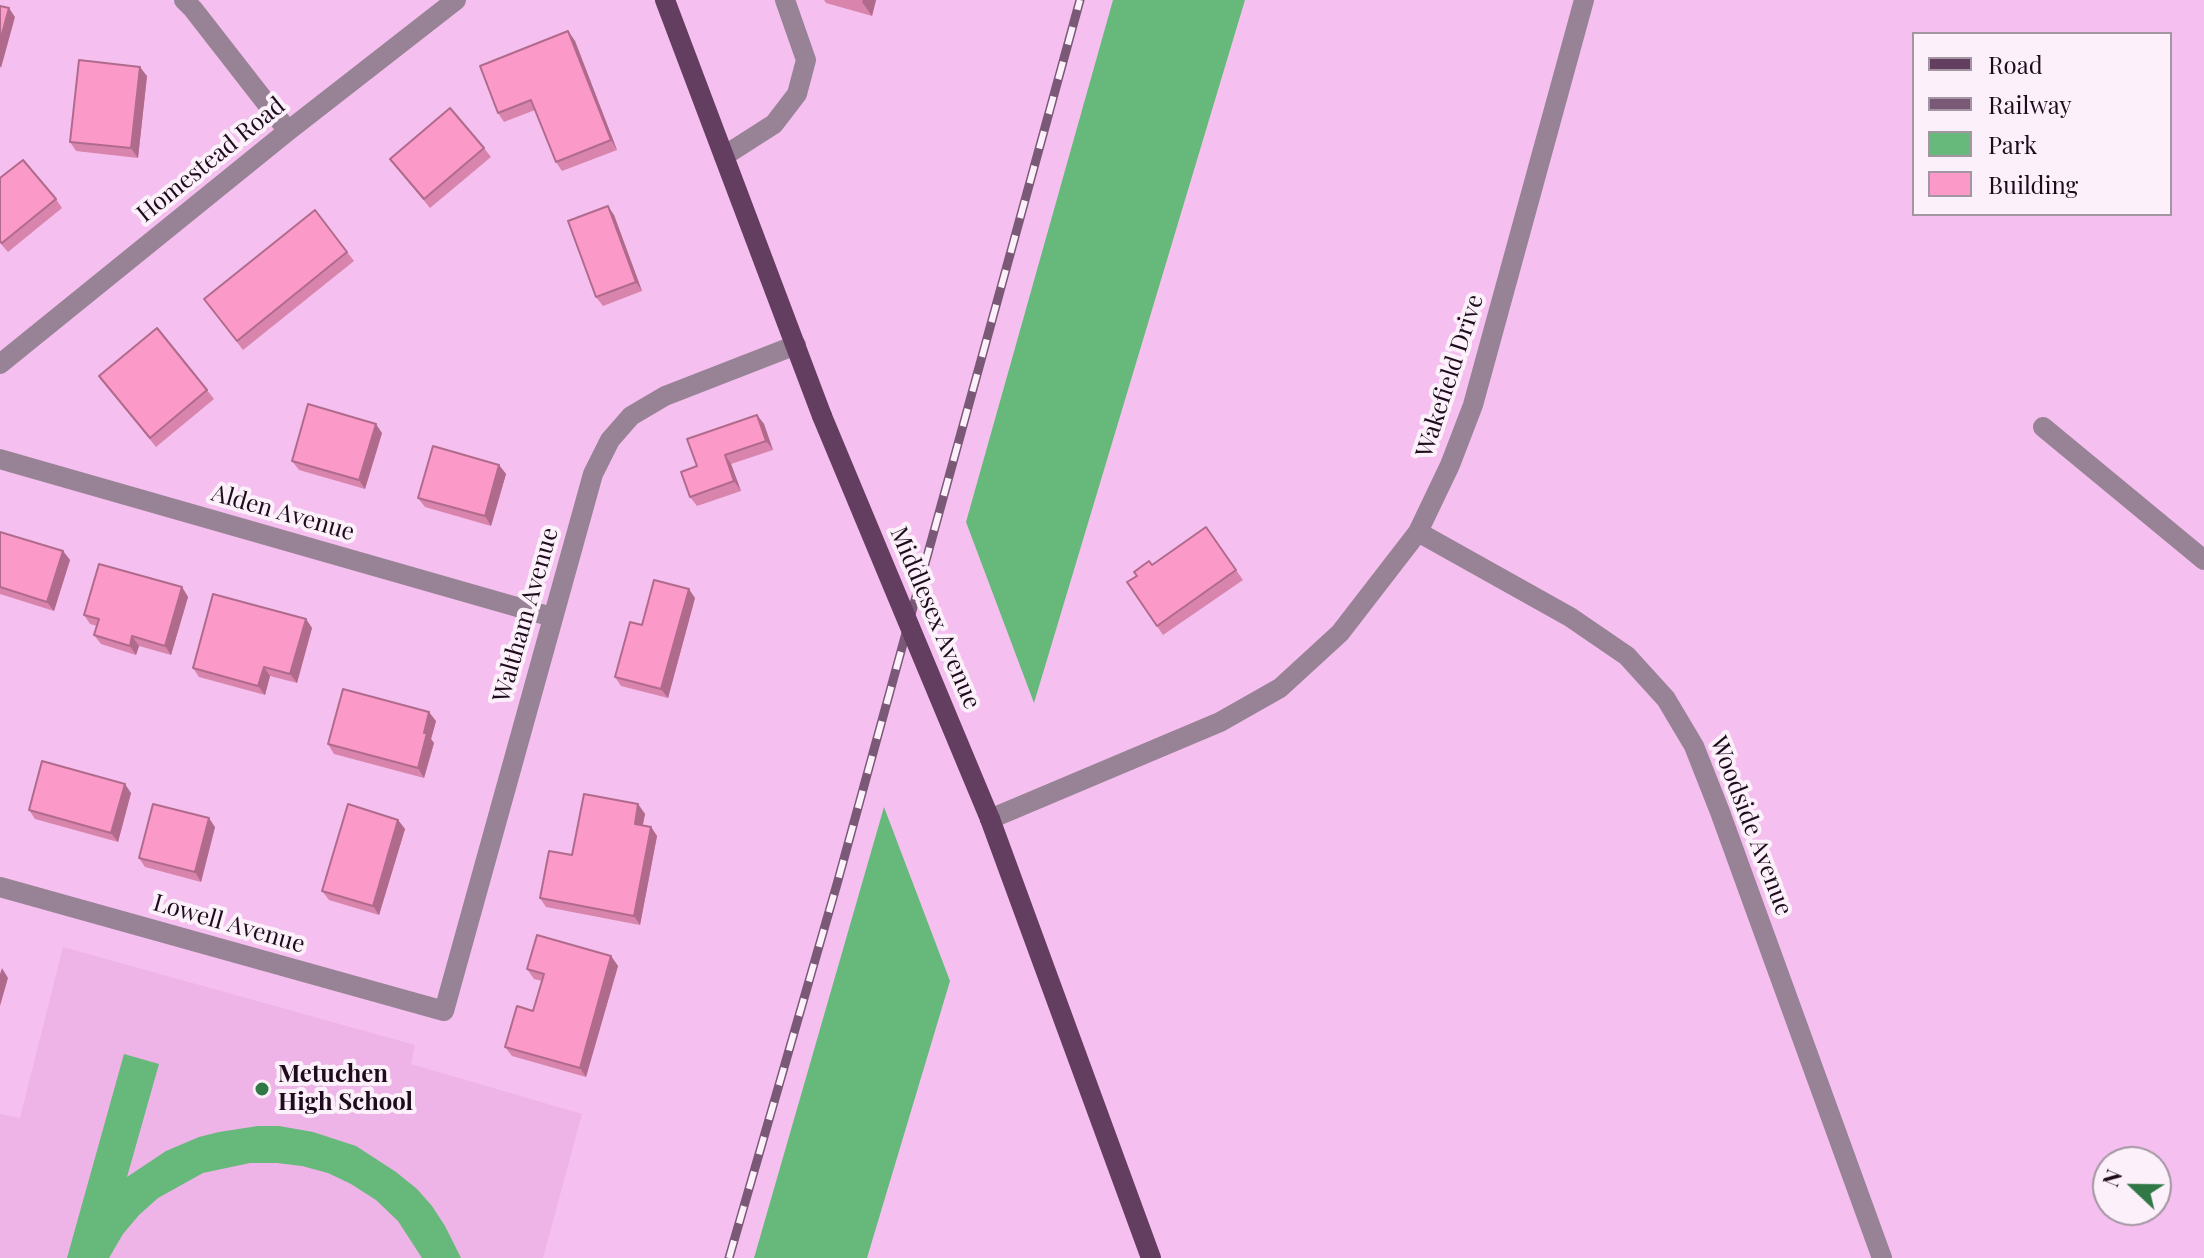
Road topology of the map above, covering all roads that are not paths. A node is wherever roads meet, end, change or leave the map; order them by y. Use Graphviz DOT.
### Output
graph roads {
  1 [pos="184,0"];
  2 [pos="456,0"];
  3 [pos="665,0"];
  4 [pos="785,0"];
  5 [pos="1584,0"];
  6 [pos="288,131"];
  7 [pos="724,156"];
  8 [pos="796,345"];
  9 [pos="0,364"];
  10 [pos="2043,427"];
  11 [pos="0,459"];
  12 [pos="1418,532"];
  13 [pos="2204,560"];
  14 [pos="552,617"];
  15 [pos="990,819"];
  16 [pos="0,887"];
  17 [pos="444,1011"];
  18 [pos="1151,1258"];
  19 [pos="1882,1258"];
  1 -- 6 [label="street"];
  2 -- 6 [label="street, Homestead Road"];
  3 -- 7 [label="main road, Middlesex Avenue"];
  4 -- 7 [label="street"];
  5 -- 12 [label="street, Wakefield Drive"];
  6 -- 9 [label="street, Homestead Road"];
  7 -- 8 [label="main road, Middlesex Avenue"];
  8 -- 14 [label="street, Waltham Avenue"];
  8 -- 15 [label="main road, Middlesex Avenue, bridge"];
  10 -- 13 [label="street"];
  11 -- 14 [label="street, Alden Avenue"];
  12 -- 15 [label="street, Wakefield Drive"];
  12 -- 19 [label="street, Woodside Avenue"];
  14 -- 17 [label="street, Waltham Avenue"];
  15 -- 18 [label="main road, Middlesex Avenue"];
  16 -- 17 [label="street, Lowell Avenue"];
}
